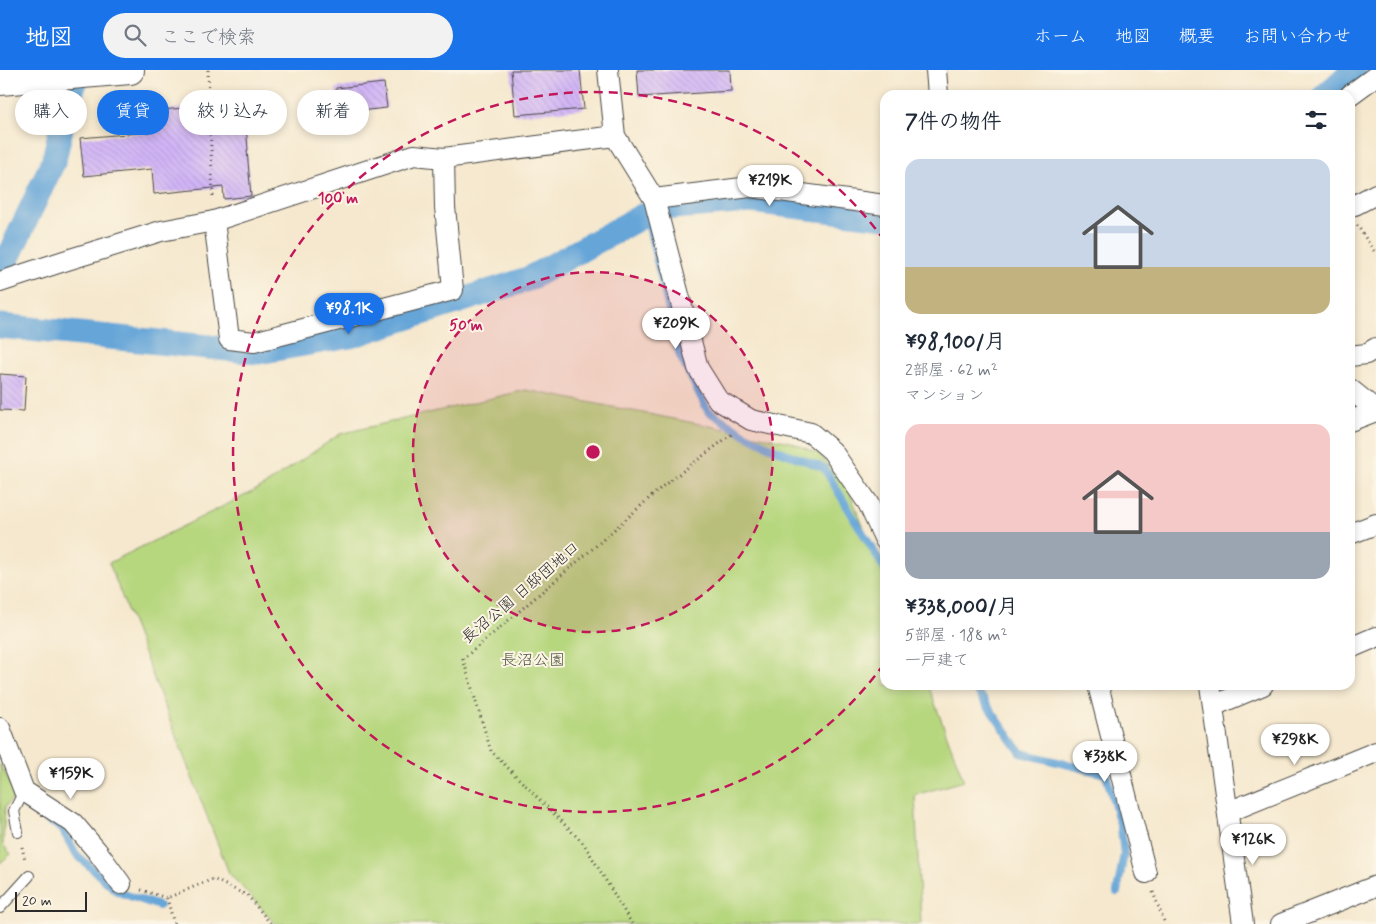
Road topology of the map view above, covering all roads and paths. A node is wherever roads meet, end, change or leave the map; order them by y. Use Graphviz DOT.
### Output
graph roads {
  1 [pos="130,70"];
  2 [pos="208,70"];
  3 [pos="608,70"];
  4 [pos="936,70"];
  5 [pos="1376,76"];
  6 [pos="0,81"];
  7 [pos="938,90"];
  8 [pos="1355,91"];
  9 [pos="615,136"];
  10 [pos="444,158"];
  11 [pos="1376,194"];
  12 [pos="654,199"];
  13 [pos="880,204"];
  14 [pos="1355,204"];
  15 [pos="214,221"];
  16 [pos="1355,223"];
  17 [pos="1376,254"];
  18 [pos="0,282"];
  19 [pos="1376,348"];
  20 [pos="1355,355"];
  21 [pos="1355,393"];
  22 [pos="1376,411"];
  23 [pos="1355,419"];
  24 [pos="752,420"];
  25 [pos="1376,524"];
  26 [pos="880,529"];
  27 [pos="1355,532"];
  28 [pos="1376,637"];
  29 [pos="1355,646"];
  30 [pos="1099,690"];
  31 [pos="1211,690"];
  32 [pos="1251,690"];
  33 [pos="1213,706"];
  34 [pos="0,728"];
  35 [pos="1376,752"];
  36 [pos="24,791"];
  37 [pos="1228,812"];
  38 [pos="18,832"];
  39 [pos="1146,873"];
  40 [pos="29,876"];
  41 [pos="121,884"];
  42 [pos="1376,886"];
  43 [pos="167,898"];
  44 [pos="0,908"];
  45 [pos="174,924"];
  46 [pos="271,924"];
  47 [pos="632,924"];
  48 [pos="1165,924"];
  49 [pos="1243,924"];
  50 [pos="1281,924"];
  1 -- 6 [label="main road"];
  2 -- 15 [label="path"];
  3 -- 9 [label="street"];
  4 -- 7 [label="street"];
  5 -- 8 [label="street"];
  9 -- 10 [label="street"];
  9 -- 12 [label="street"];
  10 -- 15 [label="street"];
  10 -- 15 [label="street"];
  11 -- 14 [label="street"];
  12 -- 13 [label="street"];
  12 -- 24 [label="street"];
  15 -- 18 [label="street"];
  16 -- 17 [label="path"];
  19 -- 20 [label="street"];
  21 -- 22 [label="street"];
  22 -- 23 [label="street"];
  24 -- 26 [label="street"];
  24 -- 47 [label="path, 長沼公園 日邸団地口"];
  25 -- 27 [label="street"];
  28 -- 29 [label="street"];
  30 -- 39 [label="street"];
  31 -- 33 [label="street"];
  32 -- 33 [label="street"];
  33 -- 37 [label="street"];
  34 -- 36 [label="street"];
  35 -- 37 [label="street"];
  36 -- 38 [label="lane"];
  36 -- 41 [label="street"];
  37 -- 49 [label="street"];
  38 -- 40 [label="path"];
  39 -- 48 [label="path"];
  40 -- 44 [label="lane"];
  41 -- 43 [label="path"];
  42 -- 50 [label="street"];
  43 -- 45 [label="path"];
  43 -- 46 [label="path"];
}
